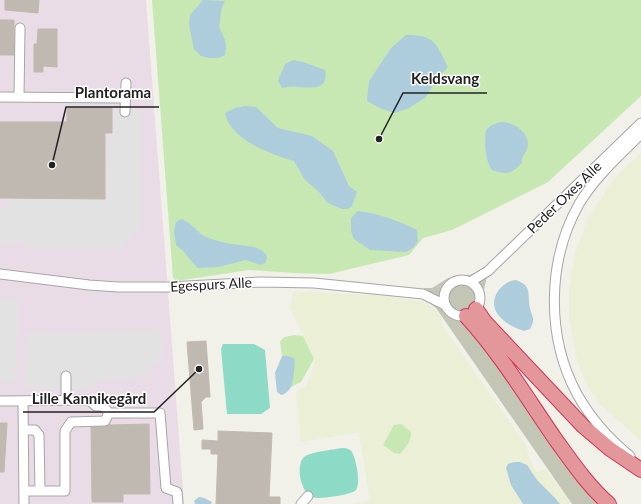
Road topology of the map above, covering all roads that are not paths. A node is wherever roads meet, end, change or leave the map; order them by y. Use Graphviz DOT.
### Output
graph roads {
  1 [pos="20,28"];
  2 [pos="126,83"];
  3 [pos="0,97"];
  4 [pos="19,97"];
  5 [pos="125,98"];
  6 [pos="125,112"];
  7 [pos="641,123"];
  8 [pos="641,134"];
  9 [pos="488,271"];
  10 [pos="0,274"];
  11 [pos="470,282"];
  12 [pos="446,288"];
  13 [pos="477,289"];
  14 [pos="423,294"];
  15 [pos="445,305"];
  16 [pos="471,312"];
  17 [pos="66,376"];
  18 [pos="66,400"];
  19 [pos="0,401"];
  20 [pos="23,401"];
  21 [pos="109,413"];
  22 [pos="24,430"];
  23 [pos="641,464"];
  24 [pos="641,470"];
  25 [pos="24,491"];
  26 [pos="40,491"];
  27 [pos="308,496"];
  28 [pos="24,504"];
  29 [pos="178,504"];
  30 [pos="301,504"];
  31 [pos="608,504"];
  1 -- 4 [label="street"];
  2 -- 5 [label="street"];
  3 -- 4 [label="street"];
  4 -- 5 [label="street"];
  5 -- 6 [label="street"];
  7 -- 9 [label="street, Peder Oxes Alle"];
  8 -- 23 [label="street"];
  9 -- 11 [label="street, Peder Oxes Alle"];
  9 -- 13 [label="street, Peder Oxes Alle"];
  10 -- 14 [label="street, Egespurs Alle"];
  11 -- 12 [label="street"];
  11 -- 13 [label="street"];
  12 -- 14 [label="street, Egespurs Alle"];
  12 -- 15 [label="street"];
  13 -- 16 [label="street"];
  14 -- 15 [label="street, Egespurs Alle"];
  15 -- 16 [label="street"];
  16 -- 24 [label="highway"];
  16 -- 31 [label="highway"];
  17 -- 18 [label="street"];
  18 -- 20 [label="street"];
  18 -- 21 [label="street"];
  19 -- 20 [label="street"];
  20 -- 22 [label="street"];
  21 -- 26 [label="street"];
  21 -- 29 [label="street"];
  22 -- 25 [label="street"];
  22 -- 26 [label="street"];
  25 -- 26 [label="street"];
  25 -- 28 [label="street"];
  27 -- 30 [label="street"];
}
